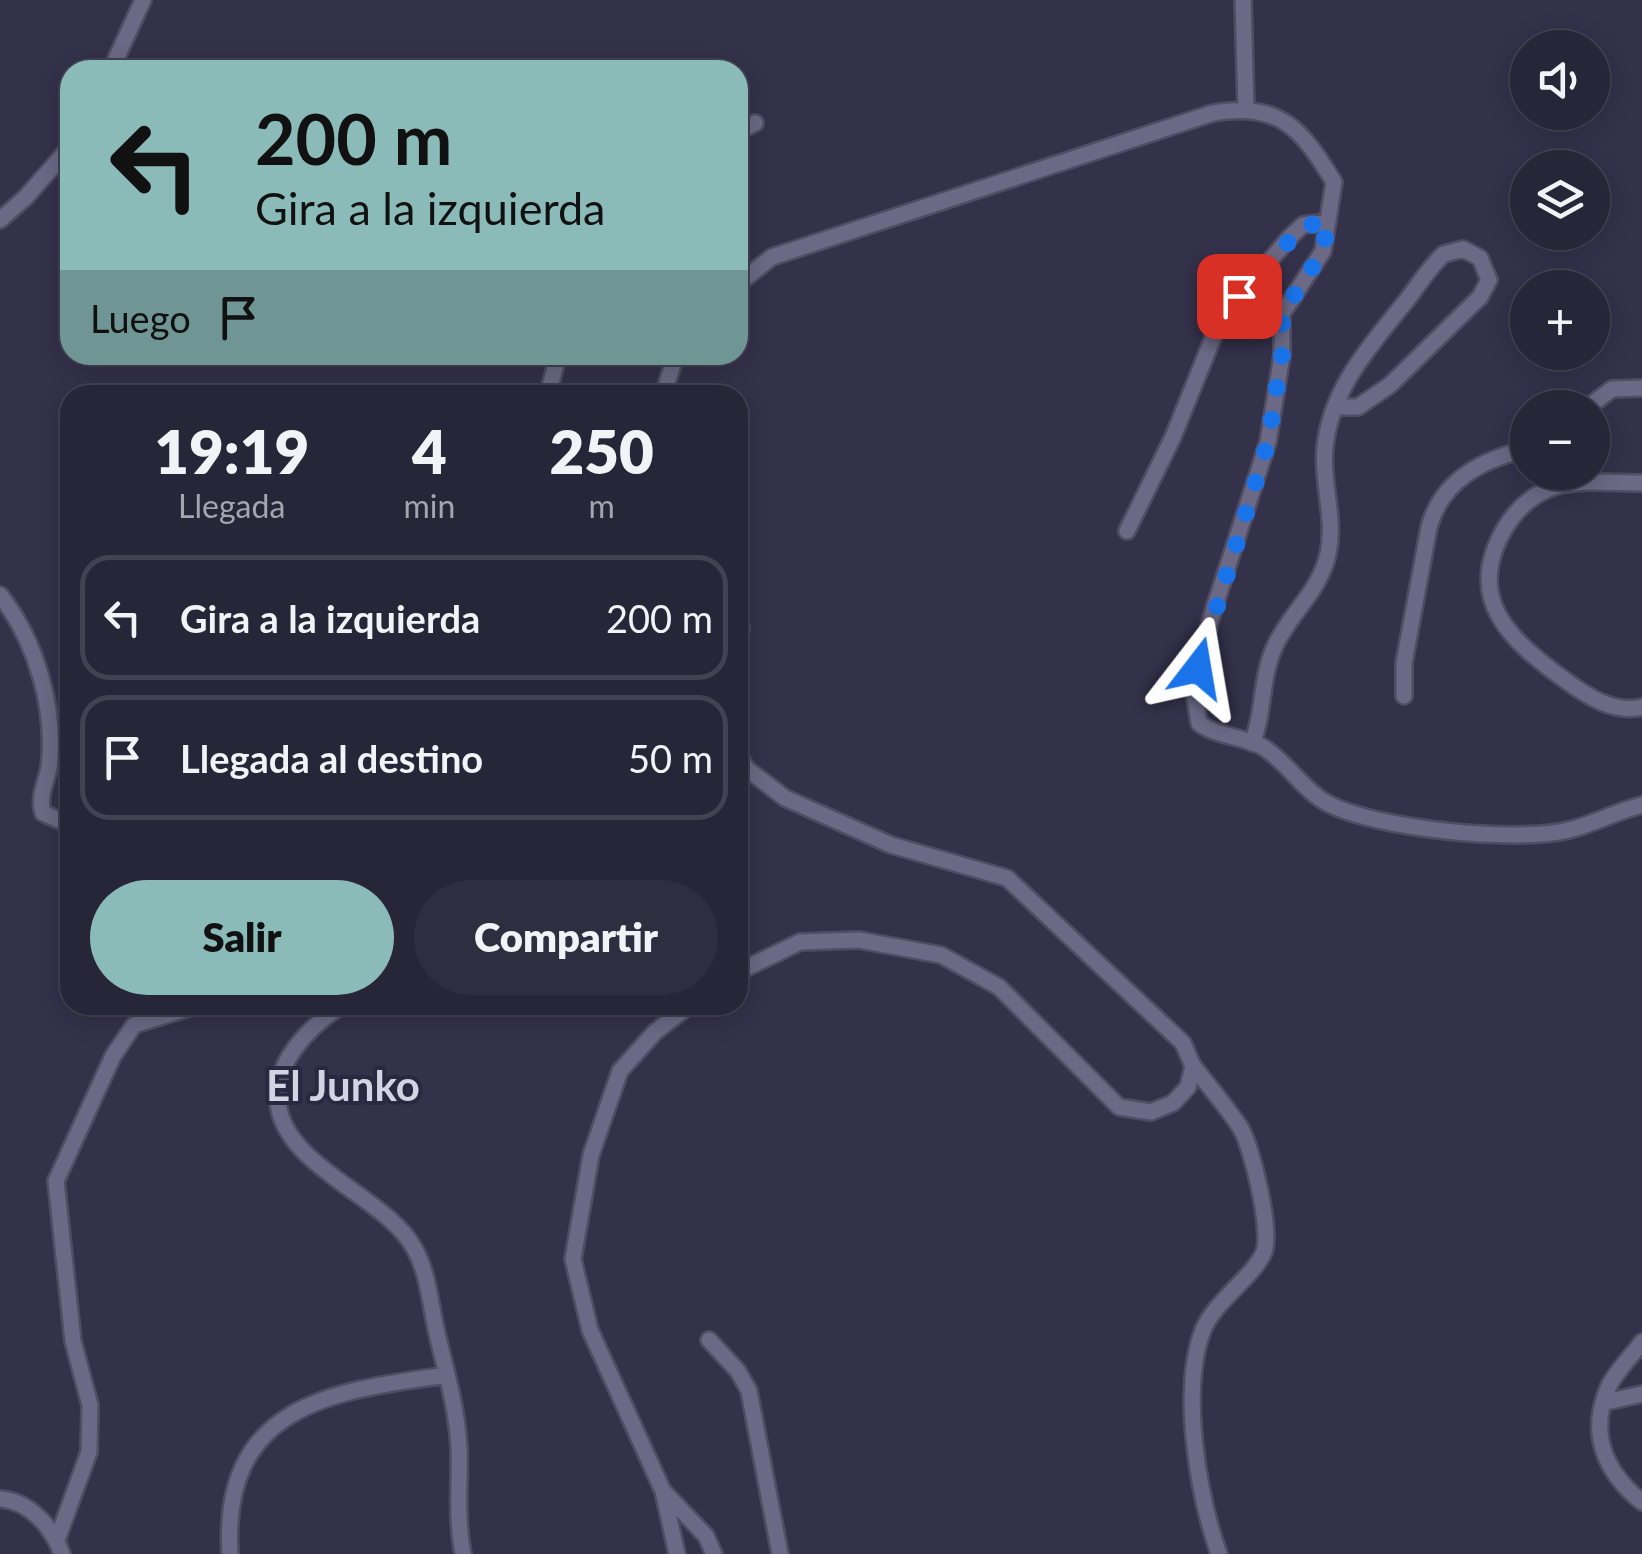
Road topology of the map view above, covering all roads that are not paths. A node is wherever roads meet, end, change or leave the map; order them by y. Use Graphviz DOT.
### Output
graph roads {
  1 [pos="143,0"];
  2 [pos="1243,0"];
  3 [pos="116,60"];
  4 [pos="1246,108"];
  5 [pos="755,123"];
  6 [pos="748,127"];
  7 [pos="60,158"];
  8 [pos="0,220"];
  9 [pos="1328,222"];
  10 [pos="748,276"];
  11 [pos="1642,388"];
  12 [pos="1610,390"];
  13 [pos="1335,407"];
  14 [pos="1510,456"];
  15 [pos="1642,483"];
  16 [pos="1126,531"];
  17 [pos="0,595"];
  18 [pos="1404,696"];
  19 [pos="1642,707"];
  20 [pos="1252,743"];
  21 [pos="748,770"];
  22 [pos="1642,805"];
  23 [pos="60,821"];
  24 [pos="748,967"];
  25 [pos="166,1015"];
  26 [pos="329,1015"];
  27 [pos="677,1015"];
  28 [pos="1194,1066"];
  29 [pos="708,1340"];
  30 [pos="1642,1342"];
  31 [pos="448,1374"];
  32 [pos="1642,1394"];
  33 [pos="1606,1402"];
  34 [pos="663,1491"];
  35 [pos="0,1499"];
  36 [pos="1642,1502"];
  37 [pos="59,1547"];
  38 [pos="230,1554"];
  39 [pos="463,1554"];
  40 [pos="677,1554"];
  41 [pos="714,1554"];
  42 [pos="780,1554"];
  43 [pos="1220,1554"];
  1 -- 3 [label="street"];
  2 -- 4 [label="street"];
  4 -- 9 [label="street"];
  4 -- 10 [label="street"];
  5 -- 6 [label="street"];
  7 -- 8 [label="street"];
  9 -- 16 [label="street"];
  9 -- 20 [label="street"];
  11 -- 12 [label="street"];
  13 -- 13 [label="street"];
  13 -- 20 [label="street"];
  14 -- 18 [label="street"];
  15 -- 19 [label="street"];
  17 -- 23 [label="street"];
  20 -- 22 [label="street"];
  21 -- 28 [label="street"];
  24 -- 28 [label="street"];
  25 -- 37 [label="street"];
  26 -- 31 [label="street"];
  27 -- 34 [label="street"];
  28 -- 43 [label="street"];
  29 -- 42 [label="street"];
  30 -- 33 [label="street"];
  31 -- 38 [label="street"];
  31 -- 39 [label="street"];
  32 -- 33 [label="street"];
  33 -- 36 [label="street"];
  34 -- 40 [label="street"];
  34 -- 41 [label="street"];
  35 -- 37 [label="street"];
}
